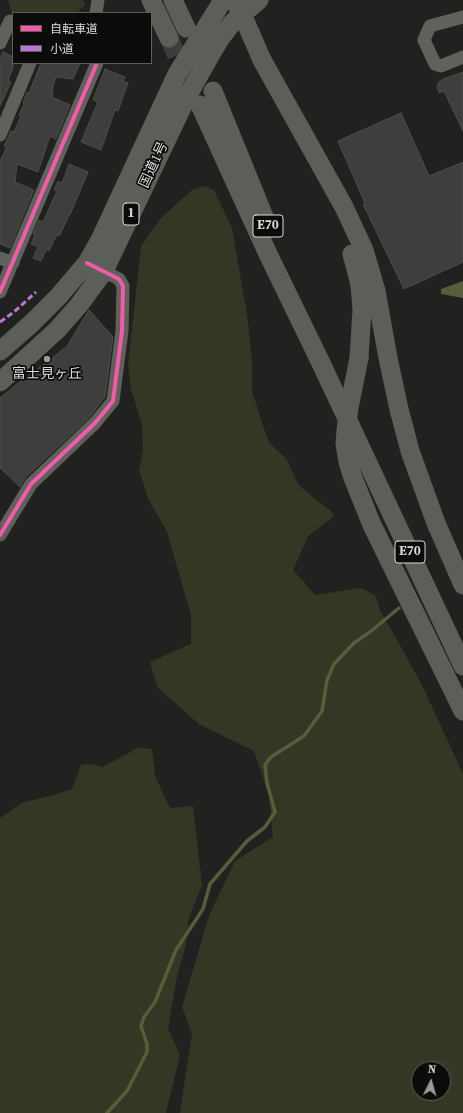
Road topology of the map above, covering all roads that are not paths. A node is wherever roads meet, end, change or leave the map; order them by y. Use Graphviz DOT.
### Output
graph roads {
  1 [pos="98,0"];
  2 [pos="151,0"];
  3 [pos="174,0"];
  4 [pos="259,0"];
  5 [pos="228,7"];
  6 [pos="96,12"];
  7 [pos="463,17"];
  8 [pos="12,22"];
  9 [pos="186,28"];
  10 [pos="169,38"];
  11 [pos="0,43"];
  12 [pos="463,57"];
  13 [pos="30,64"];
  14 [pos="97,64"];
  15 [pos="213,91"];
  16 [pos="200,105"];
  17 [pos="0,135"];
  18 [pos="0,258"];
  19 [pos="13,263"];
  20 [pos="86,263"];
  21 [pos="104,271"];
  22 [pos="0,292"];
  23 [pos="0,351"];
  24 [pos="320,361"];
  25 [pos="0,382"];
  26 [pos="0,535"];
  27 [pos="463,585"];
  28 [pos="463,666"];
  29 [pos="463,711"];
  1 -- 6 [label="street"];
  2 -- 10 [label="highway"];
  3 -- 9 [label="highway"];
  4 -- 5 [label="highway, 国道1号 / 1"];
  5 -- 20 [label="highway, 国道1号 / 1"];
  5 -- 21 [label="highway, 国道1号 / 1"];
  5 -- 27 [label="highway"];
  5 -- 29 [label="highway, bridge"];
  7 -- 12 [label="street"];
  8 -- 11 [label="street"];
  13 -- 17 [label="street"];
  14 -- 19 [label="street"];
  15 -- 24 [label="highway, E70"];
  16 -- 24 [label="highway, E70"];
  18 -- 19 [label="street"];
  19 -- 22 [label="street"];
  20 -- 21 [label="street"];
  20 -- 23 [label="highway, 国道1号 / 1"];
  21 -- 25 [label="highway, 国道1号 / 1"];
  21 -- 26 [label="street"];
  24 -- 28 [label="highway, E70"];
}
